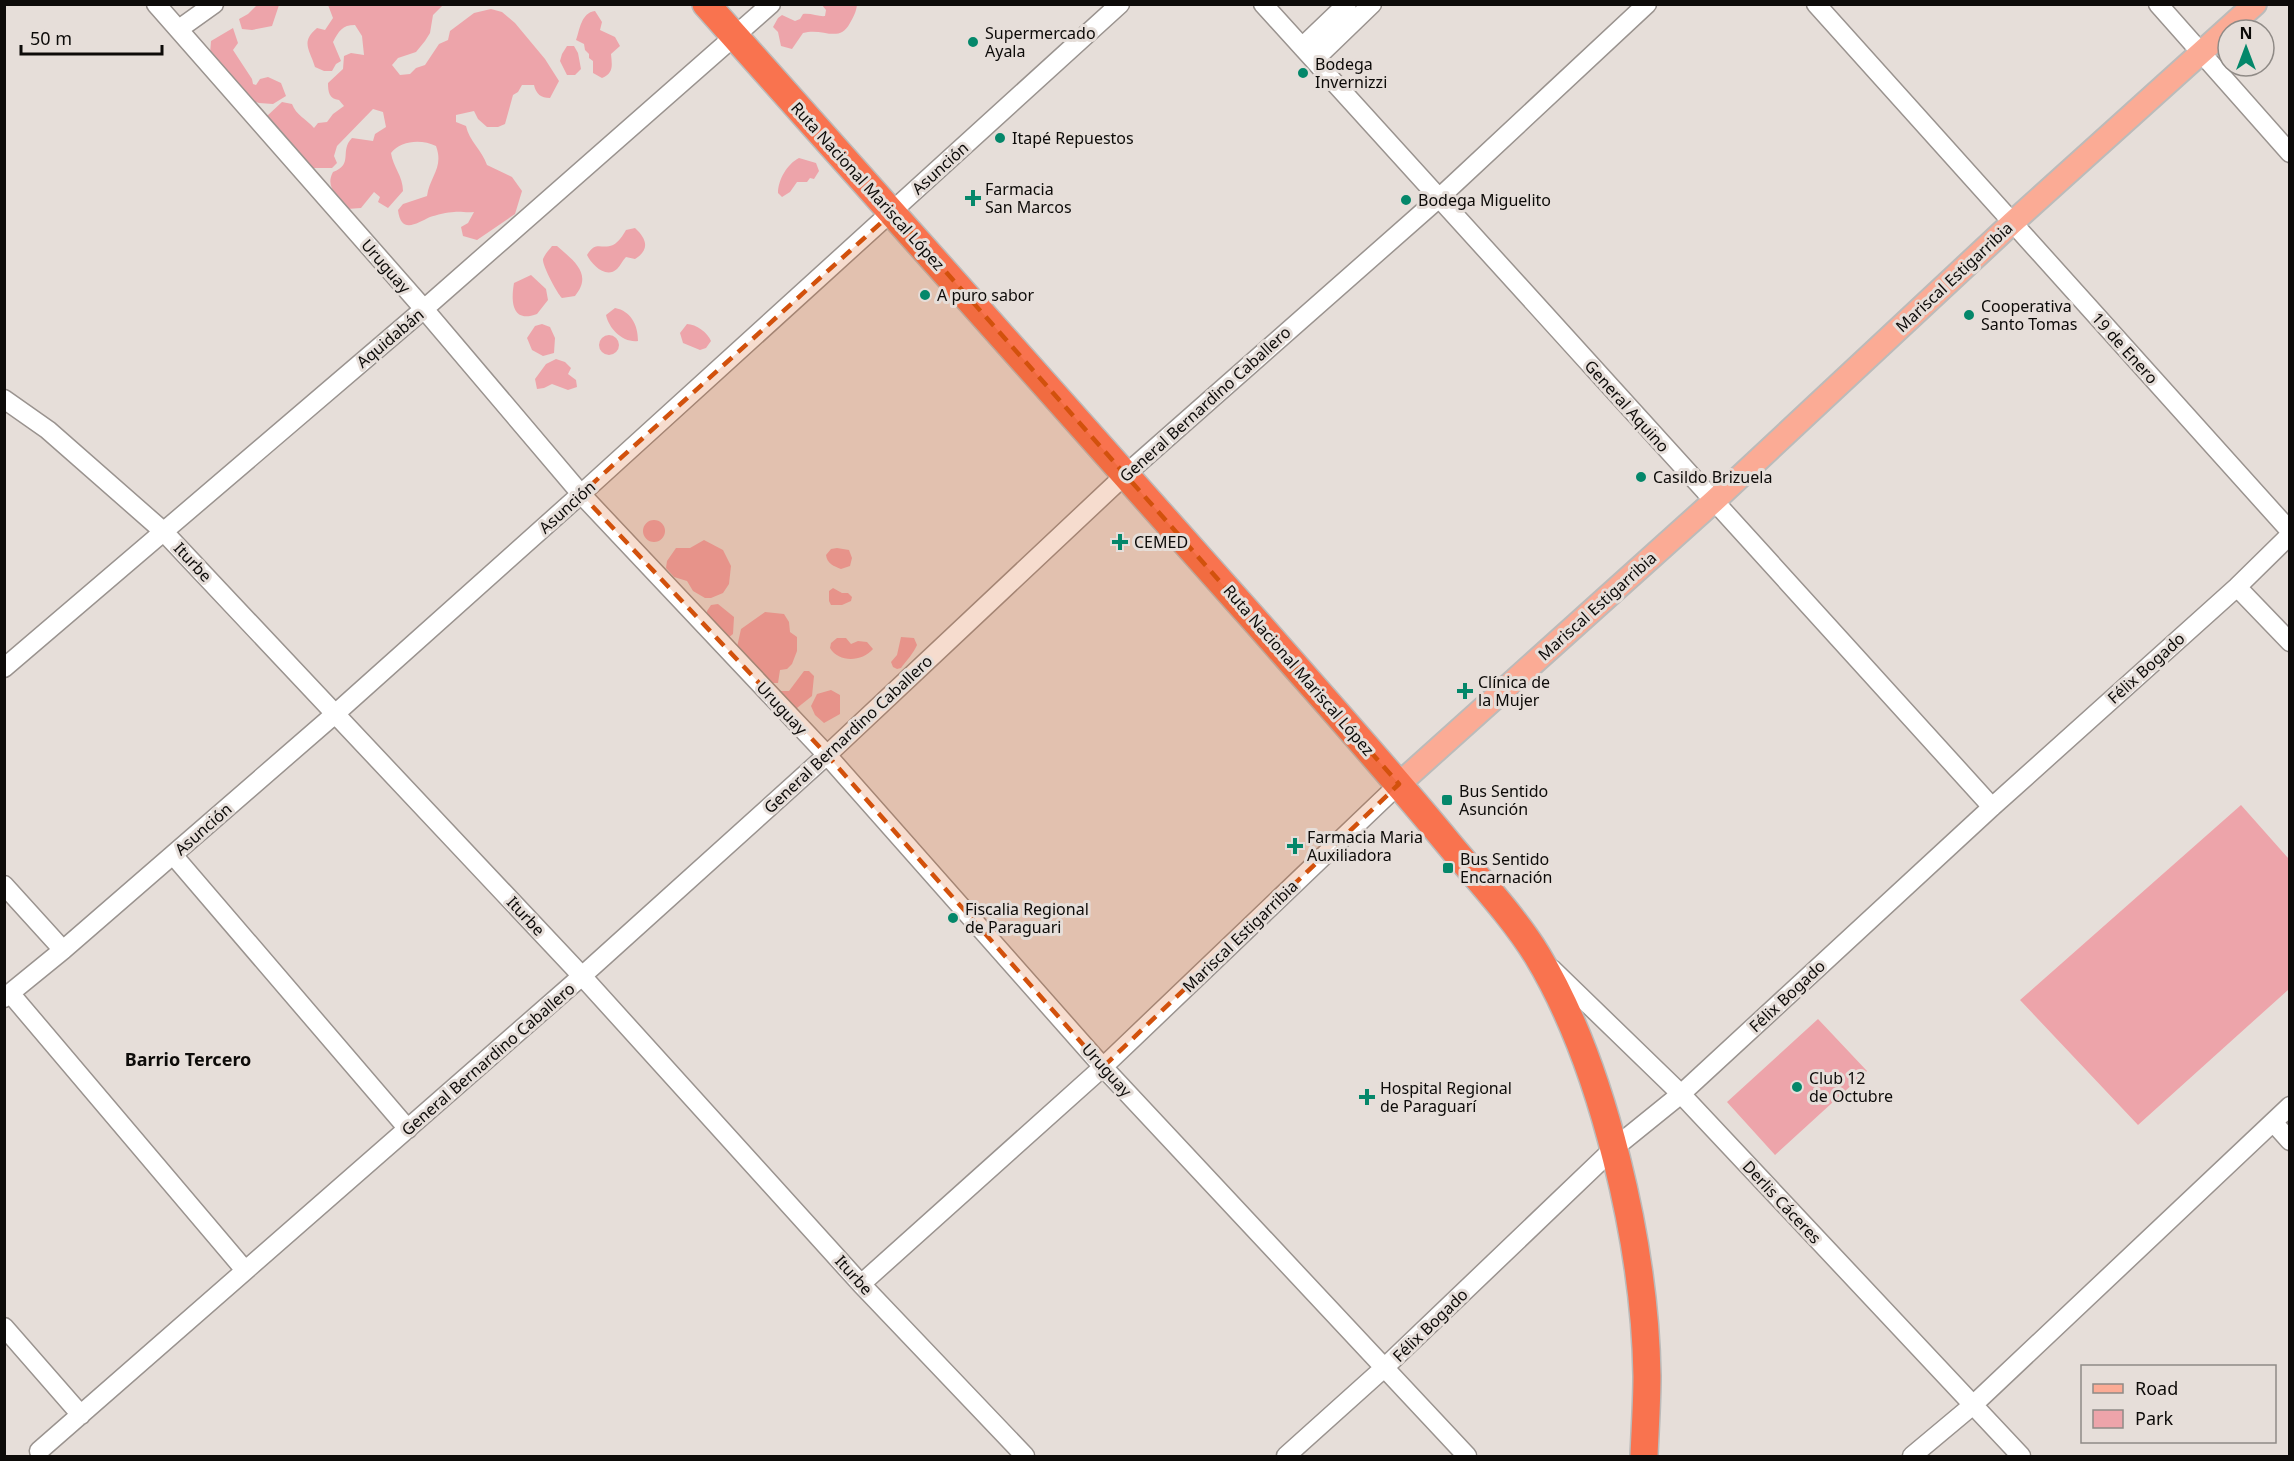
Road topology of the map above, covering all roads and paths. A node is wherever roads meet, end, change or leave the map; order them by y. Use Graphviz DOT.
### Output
graph roads {
  1 [pos="156,4"];
  2 [pos="214,4"];
  3 [pos="706,4"];
  4 [pos="771,4"];
  5 [pos="1120,4"];
  6 [pos="1263,4"];
  7 [pos="1347,4"];
  8 [pos="1372,4"];
  9 [pos="1647,4"];
  10 [pos="1816,4"];
  11 [pos="2158,4"];
  12 [pos="2255,4"];
  13 [pos="179,29"];
  14 [pos="734,36"];
  15 [pos="2202,52"];
  16 [pos="1308,53"];
  17 [pos="2289,153"];
  18 [pos="1439,198"];
  19 [pos="892,212"];
  20 [pos="2012,223"];
  21 [pos="424,309"];
  22 [pos="4,399"];
  23 [pos="1126,474"];
  24 [pos="581,494"];
  25 [pos="1714,501"];
  26 [pos="163,531"];
  27 [pos="2289,531"];
  28 [pos="2289,535"];
  29 [pos="2237,587"];
  30 [pos="2289,642"];
  31 [pos="4,668"];
  32 [pos="335,714"];
  33 [pos="827,755"];
  34 [pos="1399,783"];
  35 [pos="1992,807"];
  36 [pos="173,855"];
  37 [pos="4,885"];
  38 [pos="63,951"];
  39 [pos="1536,954"];
  40 [pos="582,976"];
  41 [pos="7,995"];
  42 [pos="1102,1067"];
  43 [pos="1681,1094"];
  44 [pos="2289,1106"];
  45 [pos="2273,1122"];
  46 [pos="408,1129"];
  47 [pos="2289,1141"];
  48 [pos="1613,1149"];
  49 [pos="244,1269"];
  50 [pos="861,1284"];
  51 [pos="4,1327"];
  52 [pos="1384,1368"];
  53 [pos="1973,1405"];
  54 [pos="81,1415"];
  55 [pos="39,1451"];
  56 [pos="1025,1456"];
  57 [pos="1286,1456"];
  58 [pos="1467,1456"];
  59 [pos="1644,1456"];
  60 [pos="1912,1456"];
  61 [pos="2021,1456"];
  1 -- 13 [label="street, Uruguay"];
  2 -- 13 [label="street"];
  3 -- 14 [label="highway, Ruta Nacional Mariscal López"];
  4 -- 14 [label="street, Aquidabán"];
  5 -- 19 [label="street, Asunción"];
  6 -- 16 [label="street, General Aquino"];
  7 -- 16 [label="street"];
  8 -- 16 [label="street"];
  9 -- 18 [label="street, General Bernardino Caballero"];
  10 -- 20 [label="street, 19 de Enero"];
  11 -- 15 [label="street"];
  12 -- 15 [label="main road, Mariscal Estigarribia"];
  13 -- 21 [label="street, Uruguay"];
  14 -- 19 [label="highway, Ruta Nacional Mariscal López"];
  14 -- 21 [label="street, Aquidabán"];
  15 -- 17 [label="street"];
  15 -- 20 [label="main road, Mariscal Estigarribia"];
  16 -- 18 [label="street, General Aquino"];
  18 -- 23 [label="street, General Bernardino Caballero"];
  18 -- 25 [label="street, General Aquino"];
  19 -- 23 [label="highway, Ruta Nacional Mariscal López"];
  19 -- 24 [label="street, Asunción"];
  20 -- 25 [label="main road, Mariscal Estigarribia"];
  20 -- 27 [label="street, 19 de Enero"];
  21 -- 24 [label="street, Uruguay"];
  21 -- 26 [label="street, Aquidabán"];
  22 -- 26 [label="street, Iturbe"];
  23 -- 33 [label="street, General Bernardino Caballero"];
  23 -- 34 [label="highway, Ruta Nacional Mariscal López"];
  24 -- 32 [label="street, Asunción"];
  24 -- 33 [label="street, Uruguay"];
  25 -- 34 [label="main road, Mariscal Estigarribia"];
  25 -- 35 [label="street, General Aquino"];
  26 -- 31 [label="street, Aquidabán"];
  26 -- 32 [label="street, Iturbe"];
  28 -- 29 [label="street, Félix Bogado"];
  29 -- 30 [label="street"];
  29 -- 35 [label="street, Félix Bogado"];
  32 -- 36 [label="street, Asunción"];
  32 -- 40 [label="street, Iturbe"];
  33 -- 40 [label="street, General Bernardino Caballero"];
  33 -- 42 [label="street, Uruguay"];
  34 -- 39 [label="highway, Ruta Nacional Mariscal López"];
  34 -- 42 [label="street, Mariscal Estigarribia"];
  35 -- 43 [label="street, Félix Bogado"];
  36 -- 38 [label="street, Asunción"];
  36 -- 46 [label="street"];
  37 -- 38 [label="street"];
  38 -- 41 [label="street, Asunción"];
  39 -- 43 [label="street, Derlis Cáceres"];
  39 -- 48 [label="highway, Ruta Nacional Mariscal López"];
  40 -- 46 [label="street, General Bernardino Caballero"];
  40 -- 50 [label="street, Iturbe"];
  41 -- 49 [label="street"];
  42 -- 50 [label="street, Mariscal Estigarribia"];
  42 -- 52 [label="street, Uruguay"];
  43 -- 48 [label="street, Félix Bogado"];
  43 -- 53 [label="street, Derlis Cáceres"];
  44 -- 45 [label="street"];
  45 -- 47 [label="street"];
  45 -- 53 [label="street"];
  46 -- 49 [label="street, General Bernardino Caballero"];
  48 -- 52 [label="street, Félix Bogado"];
  48 -- 59 [label="highway, Ruta Nacional Mariscal López"];
  49 -- 54 [label="street, General Bernardino Caballero"];
  50 -- 56 [label="street, Iturbe"];
  51 -- 54 [label="street"];
  52 -- 57 [label="street, Félix Bogado"];
  52 -- 58 [label="street, Uruguay"];
  53 -- 60 [label="street"];
  53 -- 61 [label="street, Derlis Cáceres"];
  54 -- 55 [label="street, General Bernardino Caballero"];
}
